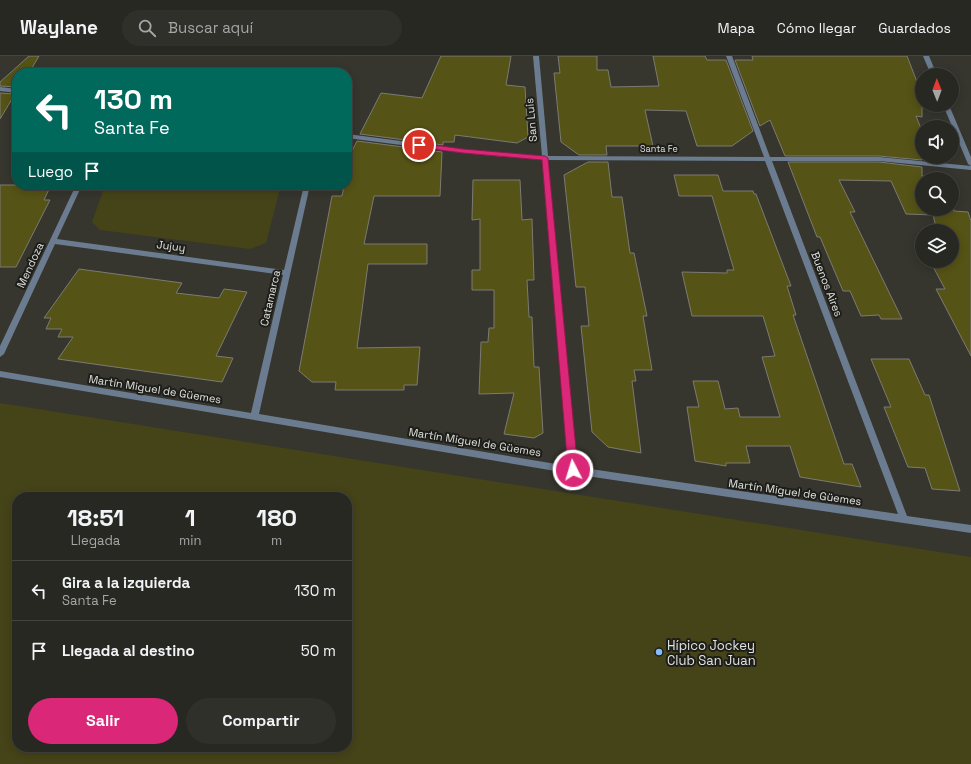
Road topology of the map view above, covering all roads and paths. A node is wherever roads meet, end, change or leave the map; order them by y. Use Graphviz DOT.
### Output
graph roads {
  1 [pos="536,56"];
  2 [pos="729,56"];
  3 [pos="926,56"];
  4 [pos="931,68"];
  5 [pos="0,89"];
  6 [pos="12,90"];
  7 [pos="949,112"];
  8 [pos="352,137"];
  9 [pos="545,158"];
  10 [pos="768,159"];
  11 [pos="971,164"];
  12 [pos="971,168"];
  13 [pos="77,190"];
  14 [pos="306,190"];
  15 [pos="53,241"];
  16 [pos="287,273"];
  17 [pos="0,354"];
  18 [pos="0,374"];
  19 [pos="254,417"];
  20 [pos="573,470"];
  21 [pos="904,519"];
  22 [pos="971,529"];
  1 -- 9 [label="street, San Luis"];
  2 -- 10 [label="street, Buenos Aires"];
  3 -- 4 [label="street"];
  5 -- 6 [label="street"];
  7 -- 11 [label="street"];
  8 -- 9 [label="street, Santa Fe"];
  9 -- 10 [label="street, Santa Fe"];
  9 -- 20 [label="street, San Luis"];
  10 -- 12 [label="street, Santa Fe"];
  10 -- 21 [label="street, Buenos Aires"];
  13 -- 15 [label="street, Mendoza"];
  14 -- 16 [label="street, Catamarca"];
  15 -- 16 [label="street, Jujuy"];
  15 -- 17 [label="street, Mendoza"];
  16 -- 19 [label="street, Catamarca"];
  18 -- 19 [label="street, Martín Miguel de Güemes"];
  19 -- 20 [label="street, Martín Miguel de Güemes"];
  20 -- 21 [label="street, Martín Miguel de Güemes"];
  21 -- 22 [label="street, Martín Miguel de Güemes"];
}
